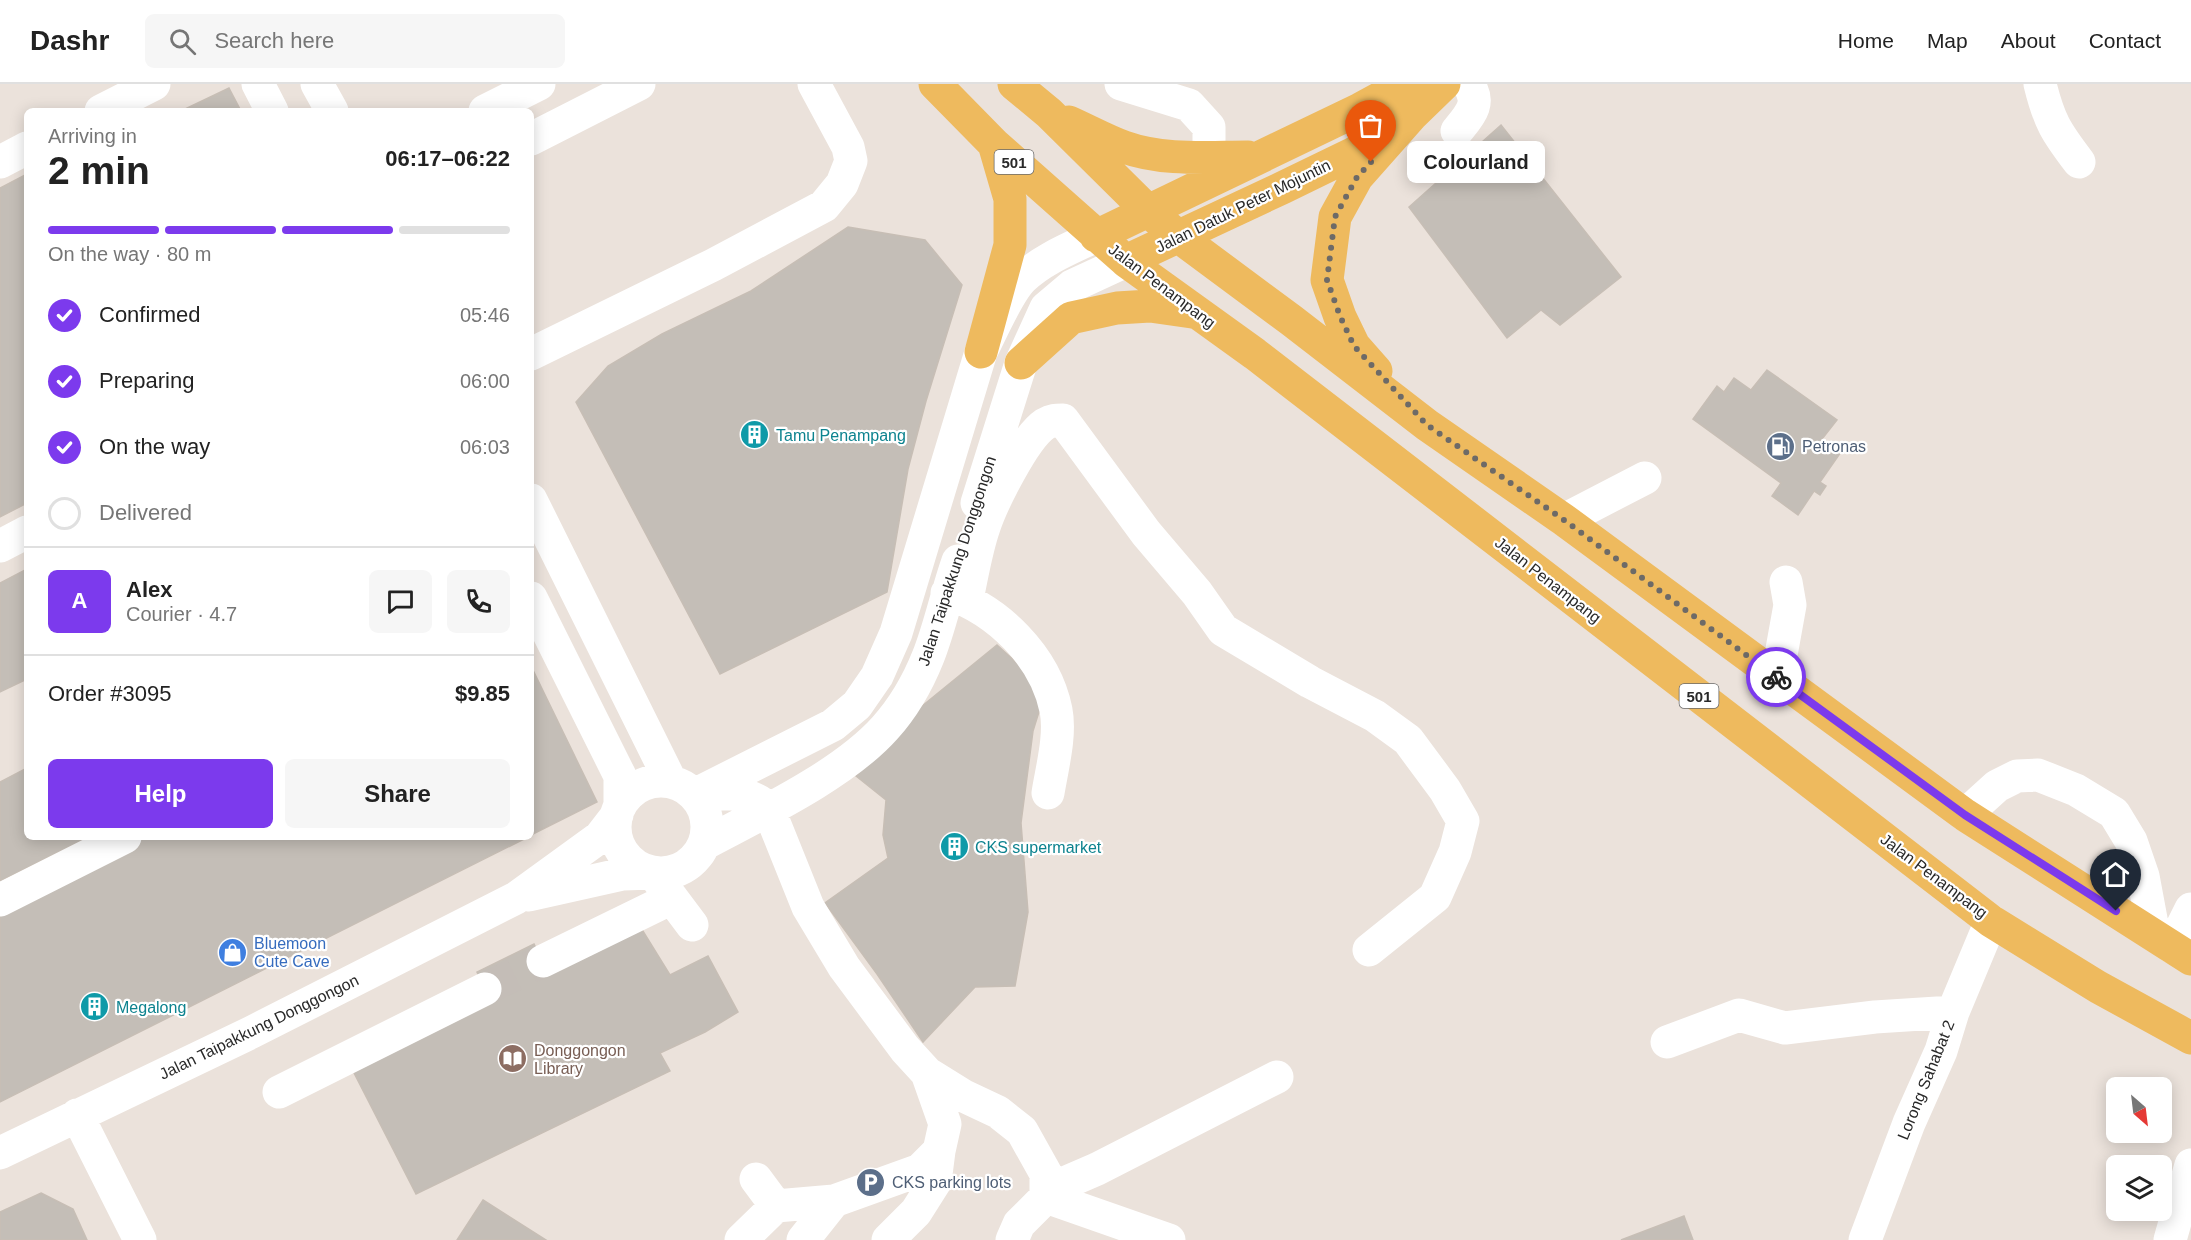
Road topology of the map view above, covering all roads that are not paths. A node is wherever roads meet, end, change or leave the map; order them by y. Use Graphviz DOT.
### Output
graph roads {
  1 [pos="154,84"];
  2 [pos="258,84"];
  3 [pos="317,84"];
  4 [pos="538,84"];
  5 [pos="639,84"];
  6 [pos="814,84"];
  7 [pos="935,84"];
  8 [pos="1121,84"];
  9 [pos="1406,84"];
  10 [pos="1444,84"];
  11 [pos="1468,84"];
  12 [pos="2040,84"];
  13 [pos="1021,86"];
  14 [pos="106,108"];
  15 [pos="270,108"];
  16 [pos="330,108"];
  17 [pos="491,108"];
  18 [pos="1049,113"];
  19 [pos="1411,116"];
  20 [pos="1457,131"];
  21 [pos="534,137"];
  22 [pos="994,144"];
  23 [pos="24,150"];
  24 [pos="1262,157"];
  25 [pos="1209,158"];
  26 [pos="0,162"];
  27 [pos="2079,162"];
  28 [pos="1148,211"];
  29 [pos="1096,236"];
  30 [pos="1179,237"];
  31 [pos="1126,261"];
  32 [pos="1249,290"];
  33 [pos="1291,320"];
  34 [pos="1209,322"];
  35 [pos="981,352"];
  36 [pos="534,353"];
  37 [pos="1256,354"];
  38 [pos="1021,363"];
  39 [pos="1427,425"];
  40 [pos="1645,478"];
  41 [pos="534,506"];
  42 [pos="1564,520"];
  43 [pos="24,534"];
  44 [pos="0,546"];
  45 [pos="1786,582"];
  46 [pos="957,596"];
  47 [pos="535,618"];
  48 [pos="1777,677"];
  49 [pos="682,788"];
  50 [pos="1048,793"];
  51 [pos="618,810"];
  52 [pos="769,810"];
  53 [pos="1965,815"];
  54 [pos="119,840"];
  55 [pos="705,844"];
  56 [pos="653,873"];
  57 [pos="516,898"];
  58 [pos="672,898"];
  59 [pos="0,900"];
  60 [pos="2191,909"];
  61 [pos="1991,921"];
  62 [pos="692,926"];
  63 [pos="2172,947"];
  64 [pos="1369,950"];
  65 [pos="543,961"];
  66 [pos="485,989"];
  67 [pos="1953,1012"];
  68 [pos="2191,1038"];
  69 [pos="1666,1042"];
  70 [pos="927,1073"];
  71 [pos="1277,1077"];
  72 [pos="279,1092"];
  73 [pos="77,1115"];
  74 [pos="939,1151"];
  75 [pos="0,1154"];
  76 [pos="2191,1165"];
  77 [pos="756,1179"];
  78 [pos="1046,1194"];
  79 [pos="834,1201"];
  80 [pos="776,1206"];
  81 [pos="140,1240"];
  82 [pos="741,1240"];
  83 [pos="804,1240"];
  84 [pos="888,1240"];
  85 [pos="1012,1240"];
  86 [pos="1169,1240"];
  87 [pos="1866,1240"];
  88 [pos="2170,1240"];
  1 -- 14 [label="street"];
  2 -- 15 [label="street"];
  3 -- 16 [label="street"];
  4 -- 17 [label="street"];
  5 -- 21 [label="street"];
  6 -- 36 [label="street"];
  7 -- 22 [label="main road, Jalan Penampang / 501"];
  8 -- 25 [label="street"];
  9 -- 24 [label="main road"];
  10 -- 19 [label="main road, Jalan Datuk Peter Mojuntin"];
  11 -- 20 [label="street"];
  12 -- 27 [label="street"];
  13 -- 18 [label="main road"];
  18 -- 25 [label="main road"];
  18 -- 28 [label="main road"];
  19 -- 30 [label="main road, Jalan Datuk Peter Mojuntin"];
  19 -- 39 [label="main road"];
  22 -- 29 [label="main road, Jalan Penampang / 501"];
  22 -- 35 [label="main road"];
  23 -- 26 [label="street"];
  24 -- 25 [label="main road"];
  24 -- 28 [label="main road"];
  28 -- 29 [label="main road"];
  28 -- 30 [label="main road"];
  29 -- 31 [label="main road, Jalan Penampang / 501"];
  29 -- 35 [label="street"];
  30 -- 31 [label="main road, Jalan Datuk Peter Mojuntin"];
  30 -- 32 [label="main road"];
  31 -- 34 [label="main road, Jalan Penampang / 501"];
  31 -- 38 [label="street, Jalan Taipakkung Donggongon"];
  32 -- 33 [label="main road"];
  32 -- 34 [label="main road"];
  33 -- 37 [label="main road"];
  33 -- 39 [label="main road"];
  34 -- 37 [label="main road, Jalan Penampang / 501"];
  34 -- 38 [label="main road"];
  35 -- 49 [label="street"];
  37 -- 61 [label="main road, Jalan Penampang / 501"];
  38 -- 46 [label="street, Jalan Taipakkung Donggongon"];
  39 -- 42 [label="main road"];
  40 -- 42 [label="street"];
  41 -- 49 [label="street"];
  42 -- 48 [label="main road"];
  43 -- 44 [label="street"];
  45 -- 48 [label="street"];
  46 -- 50 [label="street"];
  46 -- 52 [label="street, Jalan Taipakkung Donggongon"];
  46 -- 64 [label="street"];
  47 -- 51 [label="street"];
  48 -- 53 [label="main road"];
  49 -- 51 [label="street"];
  49 -- 52 [label="street"];
  49 -- 55 [label="street"];
  51 -- 56 [label="street"];
  51 -- 57 [label="street, Jalan Taipakkung Donggongon"];
  52 -- 55 [label="street, Jalan Taipakkung Donggongon"];
  52 -- 70 [label="street"];
  53 -- 63 [label="main road"];
  53 -- 63 [label="street"];
  54 -- 59 [label="street"];
  55 -- 56 [label="street"];
  56 -- 57 [label="street, Jalan Taipakkung Donggongon"];
  56 -- 58 [label="street"];
  57 -- 73 [label="street, Jalan Taipakkung Donggongon"];
  58 -- 62 [label="street"];
  58 -- 65 [label="street"];
  60 -- 63 [label="street"];
  61 -- 67 [label="street, Lorong Sahabat 2"];
  61 -- 68 [label="main road, Jalan Penampang / 501"];
  66 -- 72 [label="street"];
  67 -- 69 [label="street"];
  67 -- 87 [label="street, Lorong Sahabat 2"];
  70 -- 74 [label="street"];
  70 -- 78 [label="street"];
  71 -- 78 [label="street"];
  73 -- 75 [label="street, Jalan Taipakkung Donggongon"];
  73 -- 81 [label="street"];
  74 -- 79 [label="street"];
  74 -- 84 [label="street"];
  76 -- 88 [label="street"];
  77 -- 80 [label="street"];
  78 -- 85 [label="street"];
  78 -- 86 [label="street"];
  79 -- 80 [label="street"];
  79 -- 83 [label="street"];
  80 -- 82 [label="street"];
}
